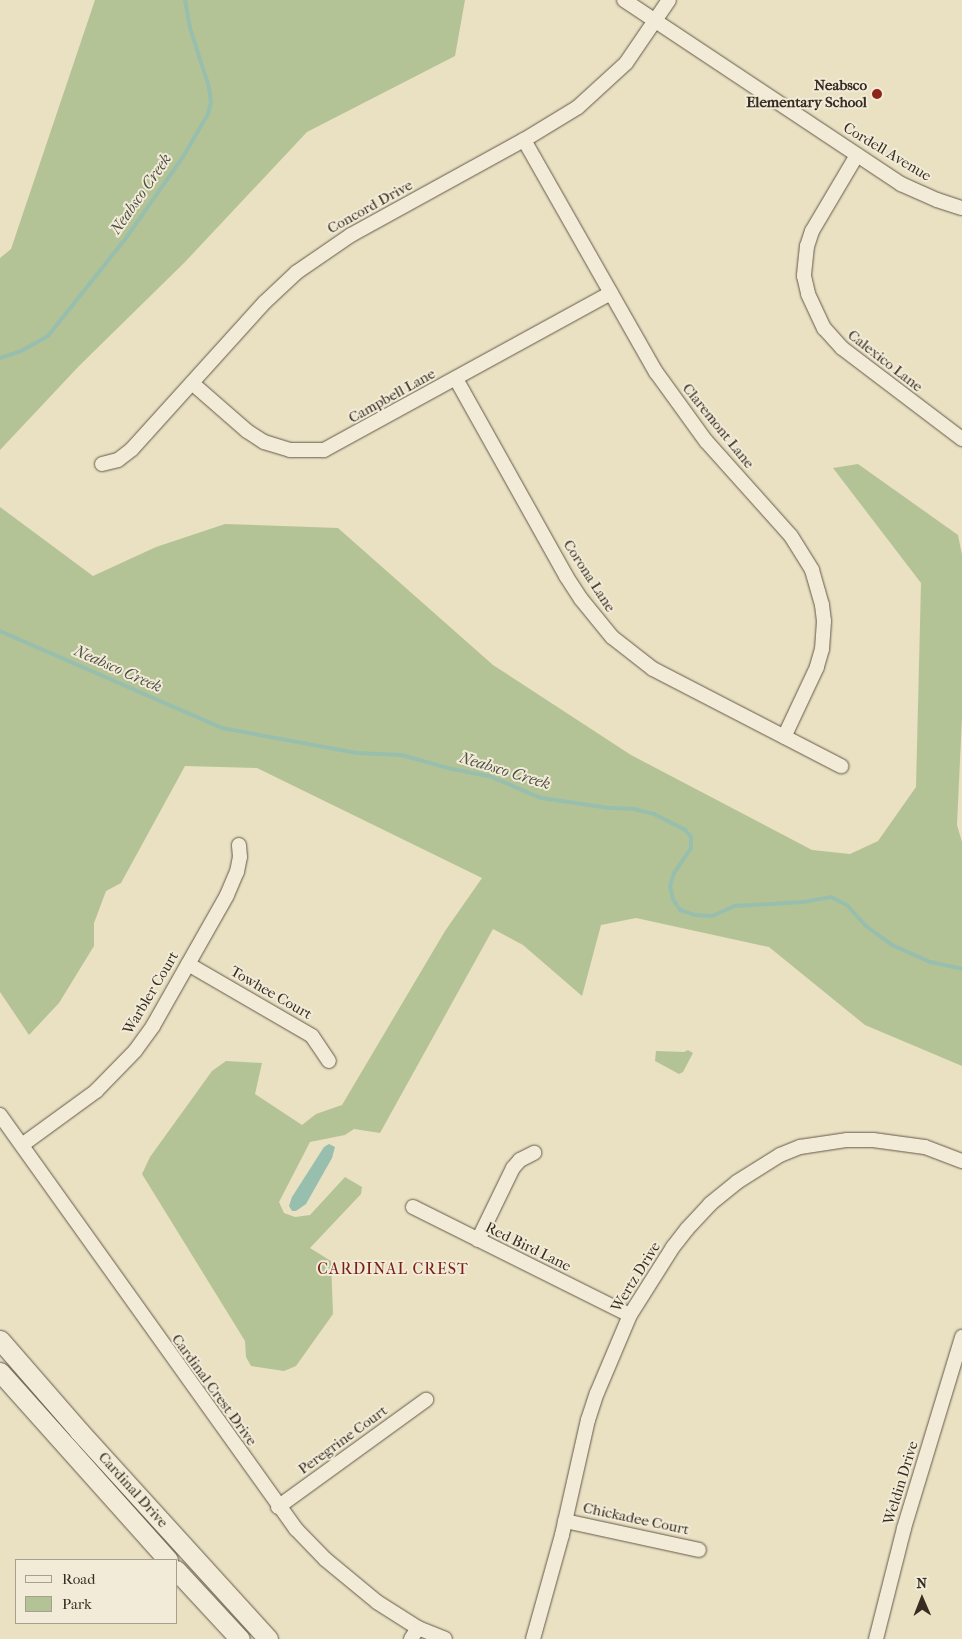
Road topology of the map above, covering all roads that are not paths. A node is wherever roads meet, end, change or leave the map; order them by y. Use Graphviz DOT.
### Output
graph roads {
  1 [pos="624,0"];
  2 [pos="669,0"];
  3 [pos="654,22"];
  4 [pos="524,140"];
  5 [pos="858,156"];
  6 [pos="962,208"];
  7 [pos="611,293"];
  8 [pos="456,379"];
  9 [pos="192,382"];
  10 [pos="962,439"];
  11 [pos="102,464"];
  12 [pos="784,737"];
  13 [pos="842,766"];
  14 [pos="239,845"];
  15 [pos="188,964"];
  16 [pos="329,1061"];
  17 [pos="0,1116"];
  18 [pos="22,1145"];
  19 [pos="534,1154"];
  20 [pos="962,1161"];
  21 [pos="413,1207"];
  22 [pos="478,1240"];
  23 [pos="630,1315"];
  24 [pos="962,1337"];
  25 [pos="0,1340"];
  26 [pos="0,1372"];
  27 [pos="426,1400"];
  28 [pos="278,1507"];
  29 [pos="566,1520"];
  30 [pos="699,1550"];
  31 [pos="167,1559"];
  32 [pos="178,1572"];
  33 [pos="415,1633"];
  34 [pos="235,1637"];
  35 [pos="268,1639"];
  36 [pos="445,1639"];
  37 [pos="533,1639"];
  38 [pos="876,1639"];
  1 -- 3 [label="street, Cordell Avenue"];
  2 -- 3 [label="street, Concord Drive"];
  3 -- 4 [label="street, Concord Drive"];
  3 -- 5 [label="street, Cordell Avenue"];
  4 -- 7 [label="street, Claremont Lane"];
  4 -- 9 [label="street, Concord Drive"];
  5 -- 6 [label="street, Cordell Avenue"];
  5 -- 10 [label="street, Calexico Lane"];
  7 -- 8 [label="street, Campbell Lane"];
  7 -- 12 [label="street, Claremont Lane"];
  8 -- 9 [label="street, Campbell Lane"];
  8 -- 12 [label="street, Corona Lane"];
  9 -- 11 [label="street, Concord Drive"];
  12 -- 13 [label="street, Corona Lane"];
  14 -- 15 [label="street, Warbler Court"];
  15 -- 16 [label="street, Towhee Court"];
  15 -- 18 [label="street, Warbler Court"];
  17 -- 18 [label="street, Cardinal Crest Drive"];
  18 -- 28 [label="street, Cardinal Crest Drive"];
  19 -- 22 [label="street"];
  20 -- 23 [label="street, Wertz Drive"];
  21 -- 22 [label="street, Red Bird Lane"];
  22 -- 23 [label="street, Red Bird Lane"];
  23 -- 29 [label="street, Wertz Drive"];
  24 -- 38 [label="street, Weldin Drive"];
  25 -- 35 [label="main road, Cardinal Drive"];
  26 -- 31 [label="main road, Cardinal Drive"];
  27 -- 28 [label="street, Peregrine Court"];
  28 -- 33 [label="street, Cardinal Crest Drive"];
  29 -- 30 [label="street, Chickadee Court"];
  29 -- 37 [label="street, Wertz Drive"];
  32 -- 34 [label="main road"];
  33 -- 36 [label="street, Cardinal Crest Drive"];
}
